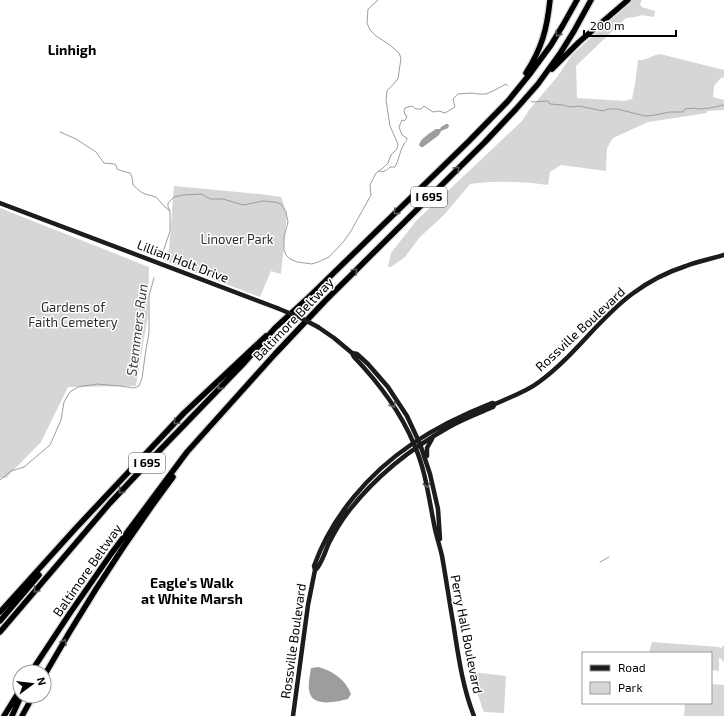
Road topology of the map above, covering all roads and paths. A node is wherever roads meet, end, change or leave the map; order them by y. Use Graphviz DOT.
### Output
graph roads {
  1 [pos="550,0"];
  2 [pos="577,0"];
  3 [pos="591,0"];
  4 [pos="628,0"];
  5 [pos="538,84"];
  6 [pos="460,150"];
  7 [pos="0,203"];
  8 [pos="724,255"];
  9 [pos="276,328"];
  10 [pos="352,353"];
  11 [pos="388,387"];
  12 [pos="384,391"];
  13 [pos="495,404"];
  14 [pos="433,436"];
  15 [pos="201,438"];
  16 [pos="419,442"];
  17 [pos="414,445"];
  18 [pos="428,464"];
  19 [pos="81,523"];
  20 [pos="441,554"];
  21 [pos="99,571"];
  22 [pos="0,612"];
  23 [pos="0,621"];
  24 [pos="0,632"];
  25 [pos="36,664"];
  26 [pos="40,664"];
  27 [pos="51,664"];
  28 [pos="12,703"];
  29 [pos="17,704"];
  30 [pos="29,704"];
  31 [pos="4,716"];
  32 [pos="12,716"];
  33 [pos="22,716"];
  34 [pos="293,716"];
  35 [pos="474,716"];
  1 -- 6 [label="highway"];
  2 -- 6 [label="highway, Baltimore Beltway / I 695, one-way"];
  3 -- 5 [label="highway, Baltimore Beltway / I 695"];
  4 -- 5 [label="highway"];
  15 -- 5 [label="highway, Baltimore Beltway / I 695, one-way"];
  6 -- 9 [label="highway, Baltimore Beltway / I 695, one-way"];
  7 -- 10 [label="main road, Lillian Holt Drive, bridge"];
  8 -- 13 [label="main road, Rossville Boulevard"];
  9 -- 19 [label="highway, one-way"];
  9 -- 24 [label="highway, Baltimore Beltway / I 695, one-way"];
  10 -- 11 [label="main road, Lillian Holt Drive"];
  10 -- 12 [label="main road, Lillian Holt Drive"];
  11 -- 12 [label="main road"];
  11 -- 16 [label="main road, Lillian Holt Drive"];
  12 -- 17 [label="main road, Lillian Holt Drive, one-way"];
  13 -- 14 [label="main road, Rossville Boulevard"];
  13 -- 16 [label="main road, Rossville Boulevard"];
  14 -- 16 [label="main road, Rossville Boulevard"];
  14 -- 18 [label="main road"];
  15 -- 21 [label="highway, Baltimore Beltway / I 695"];
  27 -- 15 [label="highway, one-way"];
  16 -- 17 [label="main road, Rossville Boulevard"];
  16 -- 18 [label="main road, Perry Hall Boulevard"];
  17 -- 20 [label="main road, Perry Hall Boulevard, one-way"];
  17 -- 34 [label="main road, Rossville Boulevard"];
  18 -- 20 [label="main road, Perry Hall Boulevard"];
  19 -- 22 [label="highway"];
  19 -- 23 [label="highway"];
  20 -- 35 [label="main road, Perry Hall Boulevard"];
  21 -- 25 [label="highway, Baltimore Beltway / I 695"];
  21 -- 26 [label="highway"];
  28 -- 31 [label="highway"];
  29 -- 32 [label="highway"];
  30 -- 33 [label="highway"];
}
